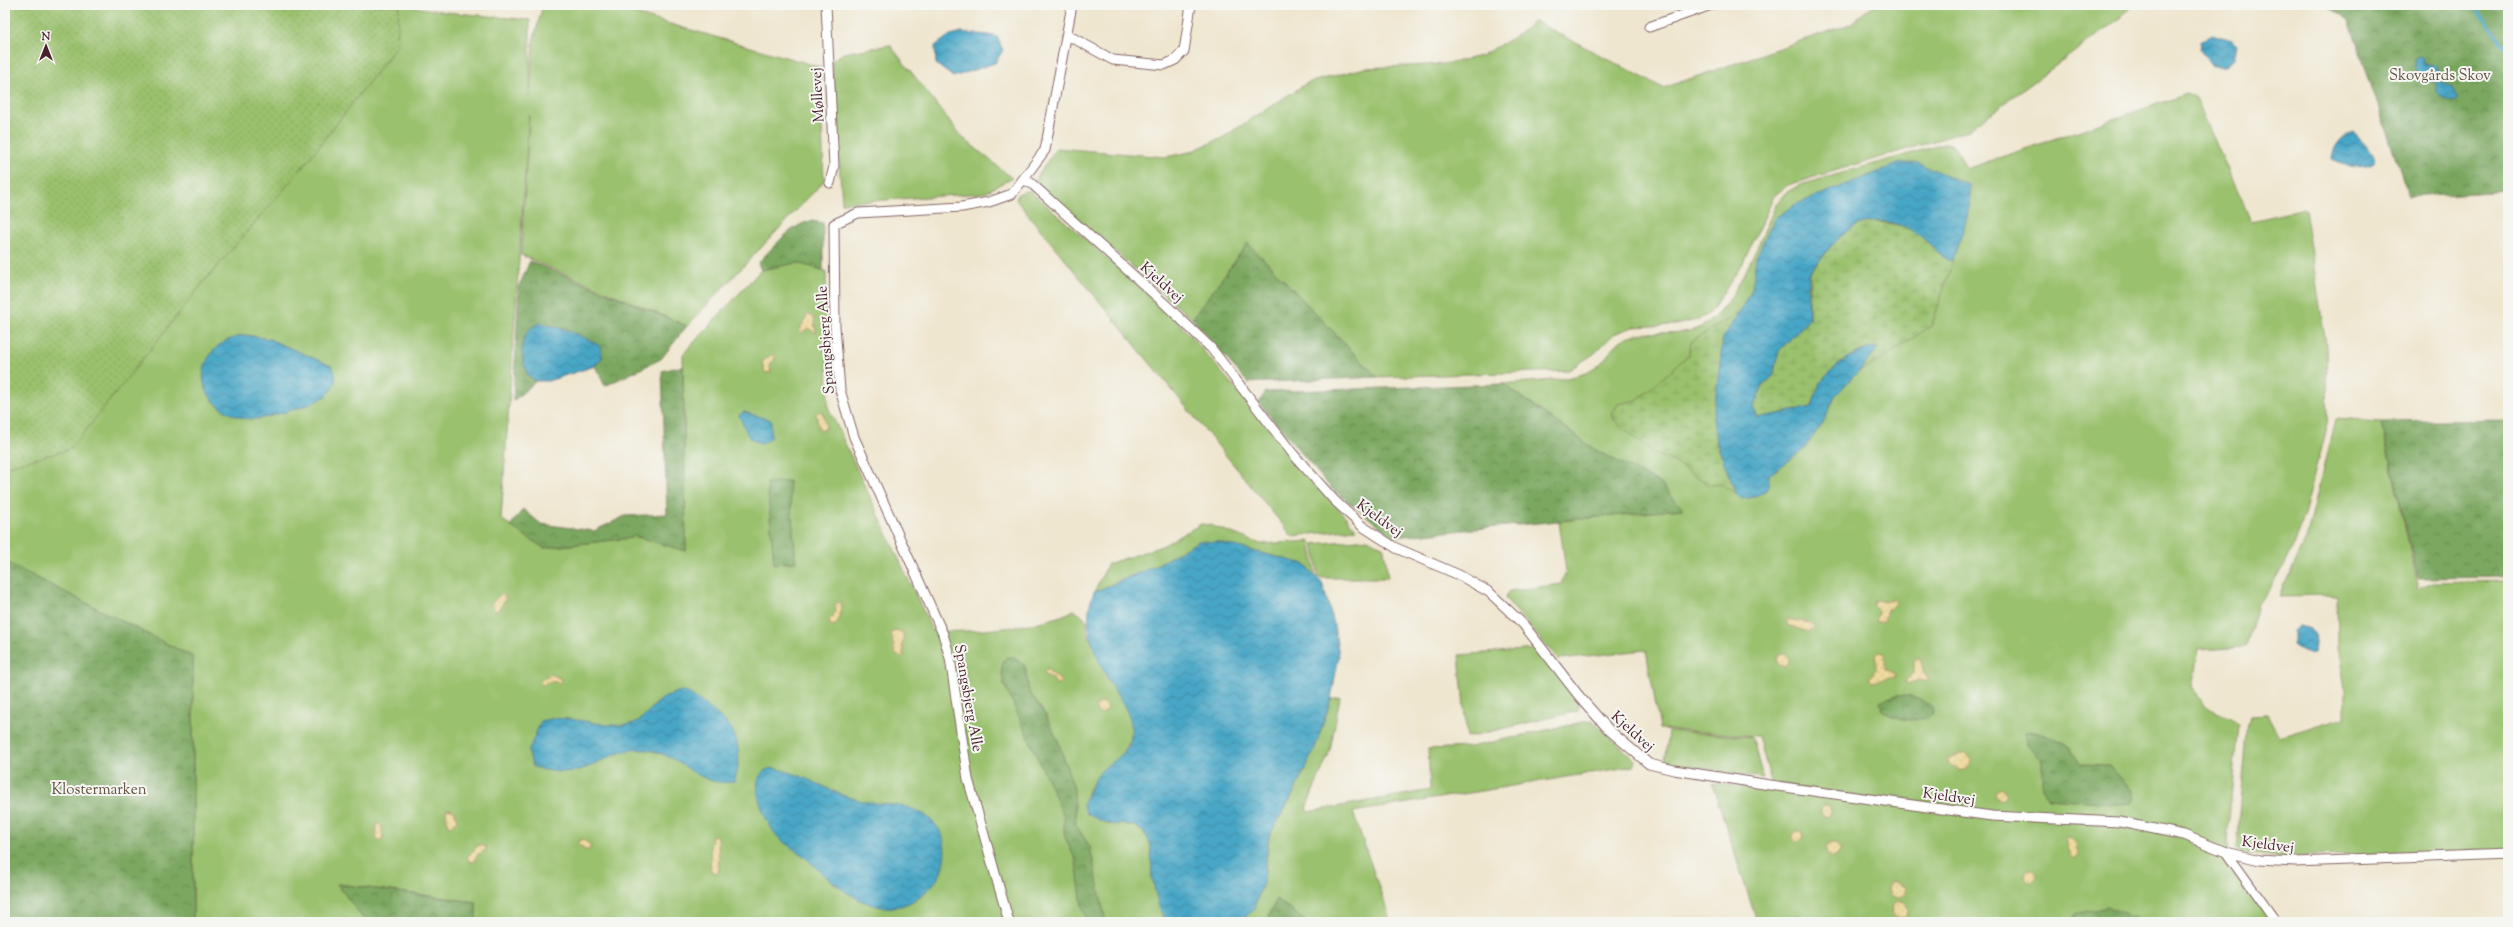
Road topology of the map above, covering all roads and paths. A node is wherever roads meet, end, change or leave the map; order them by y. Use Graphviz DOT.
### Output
graph roads {
  1 [pos="826,5"];
  2 [pos="1072,5"];
  3 [pos="1191,5"];
  4 [pos="1711,5"];
  5 [pos="1649,27"];
  6 [pos="1066,37"];
  7 [pos="1024,180"];
  8 [pos="830,183"];
  9 [pos="2226,852"];
  10 [pos="2508,854"];
  11 [pos="1009,922"];
  12 [pos="2276,922"];
  1 -- 8 [label="street, Møllevej"];
  2 -- 6 [label="street, Spangsbjerg Alle"];
  3 -- 6 [label="street"];
  4 -- 5 [label="street"];
  6 -- 7 [label="street, Spangsbjerg Alle"];
  7 -- 9 [label="street, Kjeldvej"];
  7 -- 11 [label="street, Spangsbjerg Alle"];
  9 -- 10 [label="street, Kjeldvej"];
  9 -- 12 [label="street"];
}
